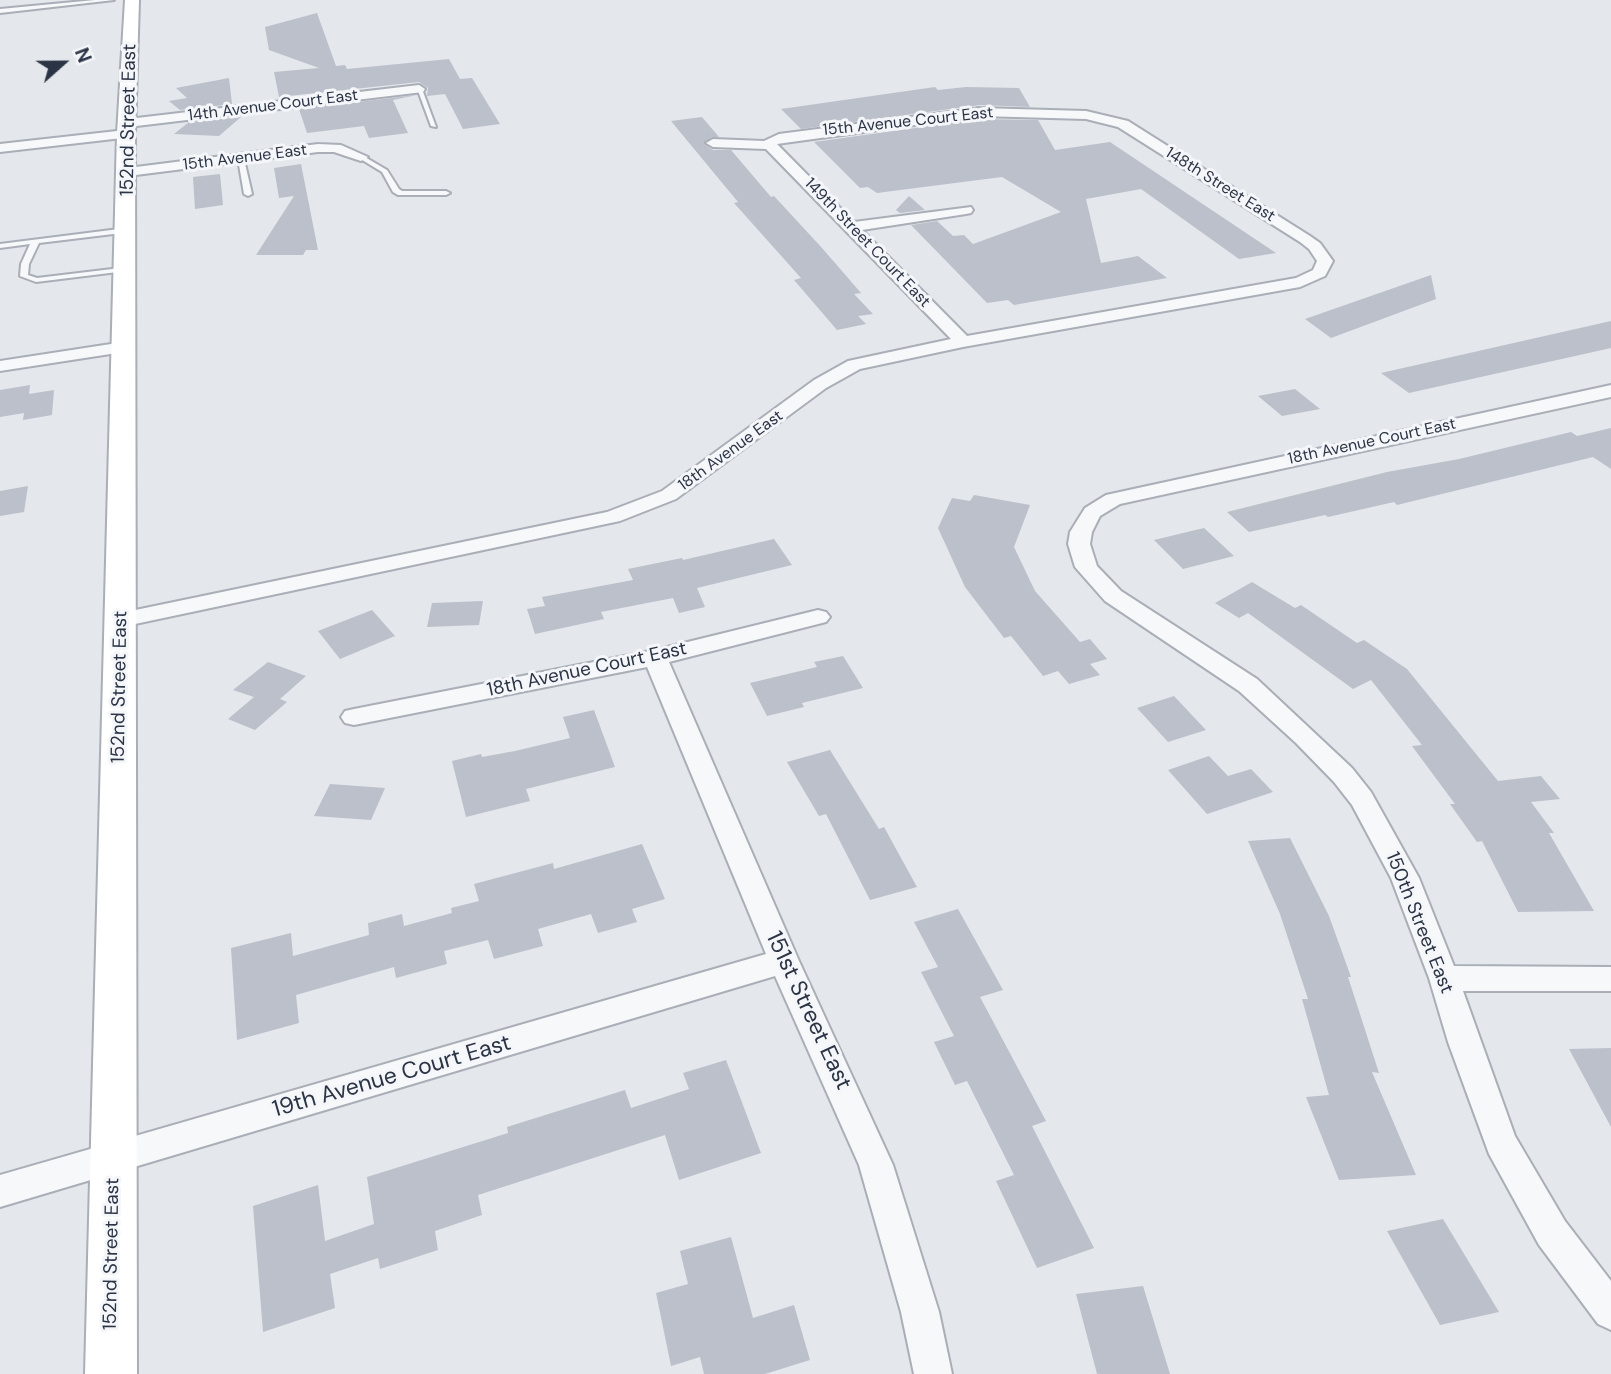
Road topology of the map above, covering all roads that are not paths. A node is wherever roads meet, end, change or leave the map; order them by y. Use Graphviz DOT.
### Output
graph roads {
  1 [pos="111,0"];
  2 [pos="132,0"];
  3 [pos="0,4"];
  4 [pos="55,6"];
  5 [pos="0,11"];
  6 [pos="419,89"];
  7 [pos="1108,120"];
  8 [pos="434,126"];
  9 [pos="127,128"];
  10 [pos="713,143"];
  11 [pos="770,145"];
  12 [pos="0,148"];
  13 [pos="361,157"];
  14 [pos="241,159"];
  15 [pos="128,172"];
  16 [pos="446,193"];
  17 [pos="248,194"];
  18 [pos="965,210"];
  19 [pos="853,227"];
  20 [pos="127,230"];
  21 [pos="36,241"];
  22 [pos="0,246"];
  23 [pos="1325,261"];
  24 [pos="126,269"];
  25 [pos="963,342"];
  26 [pos="124,347"];
  27 [pos="0,366"];
  28 [pos="1611,391"];
  29 [pos="1132,494"];
  30 [pos="818,617"];
  31 [pos="121,620"];
  32 [pos="656,658"];
  33 [pos="354,717"];
  34 [pos="784,961"];
  35 [pos="1444,978"];
  36 [pos="1611,979"];
  37 [pos="113,1159"];
  38 [pos="0,1191"];
  39 [pos="1611,1311"];
  40 [pos="111,1374"];
  41 [pos="933,1374"];
  1 -- 4 [label="lane"];
  2 -- 9 [label="main road, 152nd Street East"];
  3 -- 4 [label="lane"];
  4 -- 5 [label="lane"];
  6 -- 8 [label="lane"];
  6 -- 9 [label="street, 14th Avenue Court East"];
  7 -- 11 [label="street, 15th Avenue Court East"];
  7 -- 23 [label="street, 148th Street East"];
  9 -- 12 [label="street, 14th Avenue Court East"];
  9 -- 15 [label="main road, 152nd Street East"];
  10 -- 11 [label="street, 15th Avenue Court East"];
  11 -- 19 [label="street, 149th Street Court East"];
  13 -- 14 [label="street, 15th Avenue East"];
  13 -- 16 [label="lane"];
  14 -- 15 [label="street, 15th Avenue East"];
  14 -- 17 [label="lane"];
  15 -- 20 [label="main road, 152nd Street East"];
  18 -- 19 [label="street"];
  19 -- 25 [label="street, 149th Street Court East"];
  20 -- 21 [label="lane"];
  20 -- 24 [label="main road, 152nd Street East"];
  21 -- 22 [label="lane"];
  21 -- 24 [label="lane"];
  23 -- 25 [label="street, 18th Avenue East"];
  24 -- 26 [label="main road, 152nd Street East"];
  25 -- 31 [label="street, 18th Avenue East"];
  26 -- 27 [label="street"];
  26 -- 31 [label="main road, 152nd Street East"];
  28 -- 29 [label="street, 18th Avenue Court East"];
  29 -- 35 [label="street, 150th Street East"];
  30 -- 32 [label="street, 18th Avenue Court East"];
  31 -- 37 [label="main road, 152nd Street East"];
  32 -- 33 [label="street, 18th Avenue Court East"];
  32 -- 34 [label="street, 151st Street East"];
  34 -- 37 [label="street, 19th Avenue Court East"];
  34 -- 41 [label="street, 151st Street East"];
  35 -- 36 [label="street"];
  35 -- 39 [label="street, 150th Street East"];
  37 -- 38 [label="street, 19th Avenue Court East"];
  37 -- 40 [label="main road, 152nd Street East"];
}
